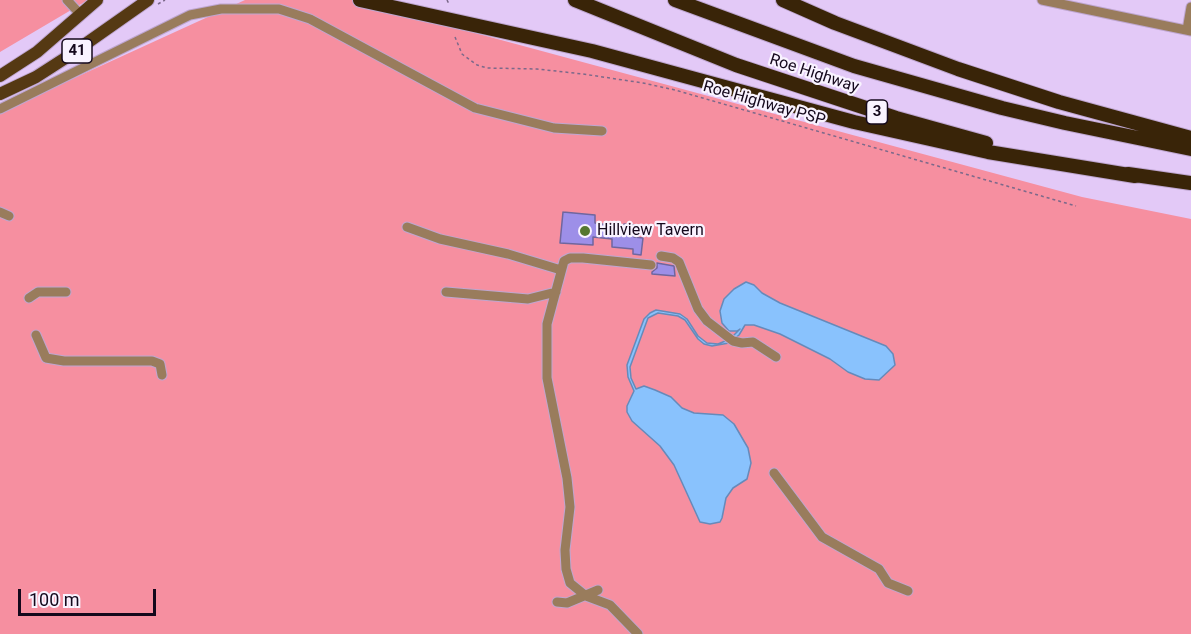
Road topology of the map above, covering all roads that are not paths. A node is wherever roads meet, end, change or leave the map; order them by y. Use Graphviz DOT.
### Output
graph roads {
  1 [pos="67,0"];
  2 [pos="97,0"];
  3 [pos="148,0"];
  4 [pos="360,0"];
  5 [pos="575,0"];
  6 [pos="675,0"];
  7 [pos="783,0"];
  8 [pos="1042,0"];
  9 [pos="1082,4"];
  10 [pos="1191,7"];
  11 [pos="80,14"];
  12 [pos="1189,31"];
  13 [pos="0,76"];
  14 [pos="0,94"];
  15 [pos="0,110"];
  16 [pos="602,131"];
  17 [pos="1191,138"];
  18 [pos="1191,148"];
  19 [pos="1135,176"];
  20 [pos="1191,183"];
  21 [pos="407,227"];
  22 [pos="661,256"];
  23 [pos="651,265"];
  24 [pos="561,270"];
  25 [pos="66,292"];
  26 [pos="446,292"];
  27 [pos="556,292"];
  28 [pos="29,298"];
  29 [pos="36,335"];
  30 [pos="776,357"];
  31 [pos="162,375"];
  32 [pos="774,473"];
  33 [pos="598,590"];
  34 [pos="908,591"];
  35 [pos="586,596"];
  36 [pos="557,602"];
  37 [pos="638,634"];
  1 -- 11 [label="street"];
  2 -- 11 [label="main road, 41"];
  3 -- 14 [label="main road, 41"];
  4 -- 19 [label="highway"];
  5 -- 19 [label="highway, Roe Highway / 3"];
  6 -- 18 [label="highway, Roe Highway / 3"];
  7 -- 17 [label="highway"];
  8 -- 9 [label="street"];
  9 -- 12 [label="street"];
  10 -- 12 [label="street"];
  11 -- 13 [label="main road, 41"];
  15 -- 16 [label="street"];
  19 -- 20 [label="highway, Roe Highway / 3"];
  21 -- 24 [label="street"];
  22 -- 30 [label="street"];
  23 -- 24 [label="street"];
  24 -- 27 [label="street"];
  25 -- 28 [label="street"];
  26 -- 27 [label="street"];
  27 -- 35 [label="street"];
  29 -- 31 [label="street"];
  32 -- 34 [label="street"];
  33 -- 35 [label="street"];
  35 -- 36 [label="street"];
  35 -- 37 [label="street"];
}
